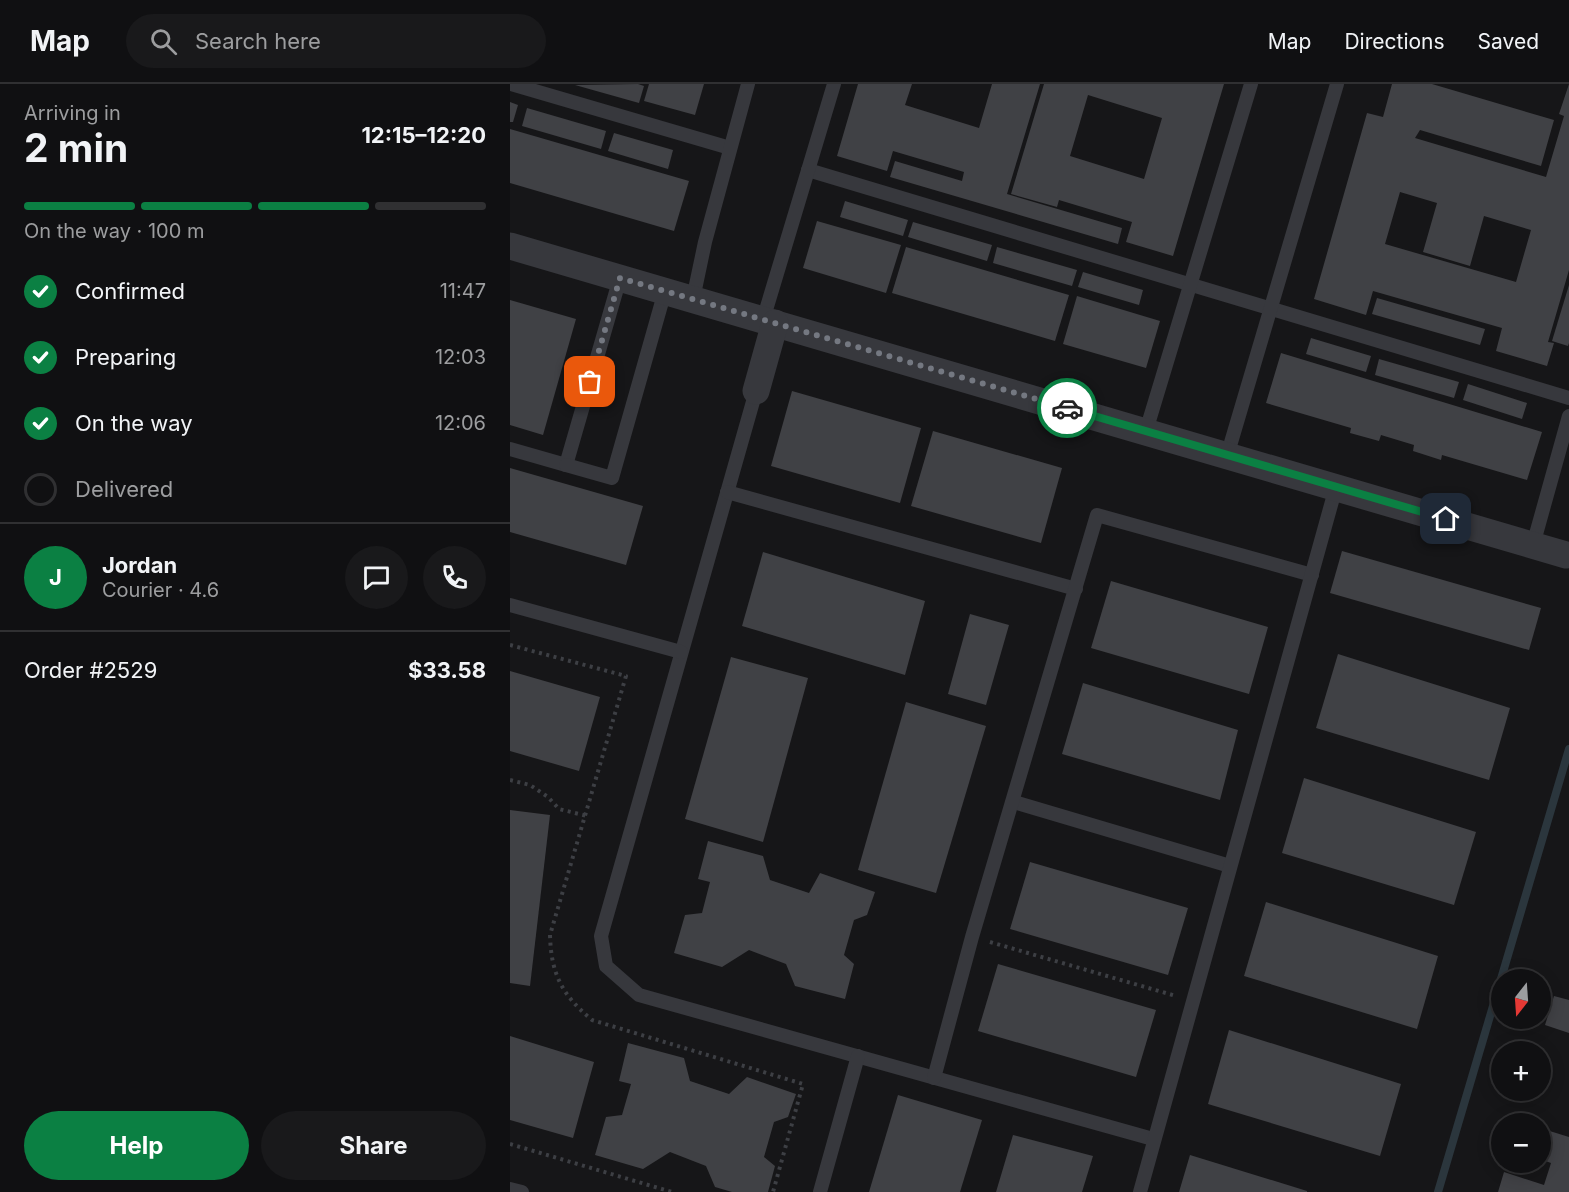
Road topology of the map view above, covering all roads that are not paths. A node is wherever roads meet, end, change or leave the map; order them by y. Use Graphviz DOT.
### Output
graph roads {
  1 [pos="512,84"];
  2 [pos="748,84"];
  3 [pos="834,84"];
  4 [pos="1251,84"];
  5 [pos="1337,84"];
  6 [pos="730,148"];
  7 [pos="808,170"];
  8 [pos="510,246"];
  9 [pos="620,278"];
  10 [pos="1191,283"];
  11 [pos="665,291"];
  12 [pos="693,299"];
  13 [pos="1270,309"];
  14 [pos="769,322"];
  15 [pos="756,391"];
  16 [pos="1569,398"];
  17 [pos="1569,416"];
  18 [pos="1146,431"];
  19 [pos="510,449"];
  20 [pos="1227,456"];
  21 [pos="566,465"];
  22 [pos="1336,487"];
  23 [pos="727,492"];
  24 [pos="1533,544"];
  25 [pos="1566,555"];
  26 [pos="1312,575"];
  27 [pos="1076,590"];
  28 [pos="510,605"];
  29 [pos="681,652"];
  30 [pos="1014,802"];
  31 [pos="1230,866"];
  32 [pos="858,1056"];
  33 [pos="934,1078"];
  34 [pos="1153,1139"];
  35 [pos="510,1189"];
  36 [pos="522,1192"];
  37 [pos="820,1192"];
  38 [pos="1140,1192"];
  1 -- 6 [label="lane"];
  2 -- 6 [label="lane"];
  3 -- 7 [label="lane"];
  4 -- 10 [label="lane"];
  5 -- 13 [label="lane"];
  6 -- 12 [label="lane"];
  7 -- 10 [label="lane"];
  7 -- 14 [label="lane"];
  8 -- 9 [label="street"];
  9 -- 11 [label="street"];
  9 -- 21 [label="lane"];
  10 -- 13 [label="lane"];
  10 -- 18 [label="lane"];
  11 -- 12 [label="street"];
  11 -- 21 [label="lane"];
  12 -- 14 [label="street"];
  13 -- 16 [label="lane"];
  13 -- 20 [label="lane"];
  14 -- 15 [label="street"];
  14 -- 18 [label="street"];
  15 -- 23 [label="lane"];
  17 -- 24 [label="lane"];
  18 -- 20 [label="street"];
  19 -- 21 [label="lane"];
  20 -- 22 [label="street"];
  22 -- 24 [label="street"];
  22 -- 26 [label="lane"];
  23 -- 27 [label="lane"];
  23 -- 29 [label="lane"];
  24 -- 25 [label="street"];
  26 -- 27 [label="lane"];
  26 -- 31 [label="lane"];
  27 -- 30 [label="lane"];
  28 -- 29 [label="lane"];
  29 -- 32 [label="lane"];
  30 -- 31 [label="lane"];
  30 -- 33 [label="lane"];
  31 -- 34 [label="lane"];
  32 -- 33 [label="lane"];
  32 -- 37 [label="lane"];
  33 -- 34 [label="lane"];
  34 -- 38 [label="lane"];
  35 -- 36 [label="lane"];
}
